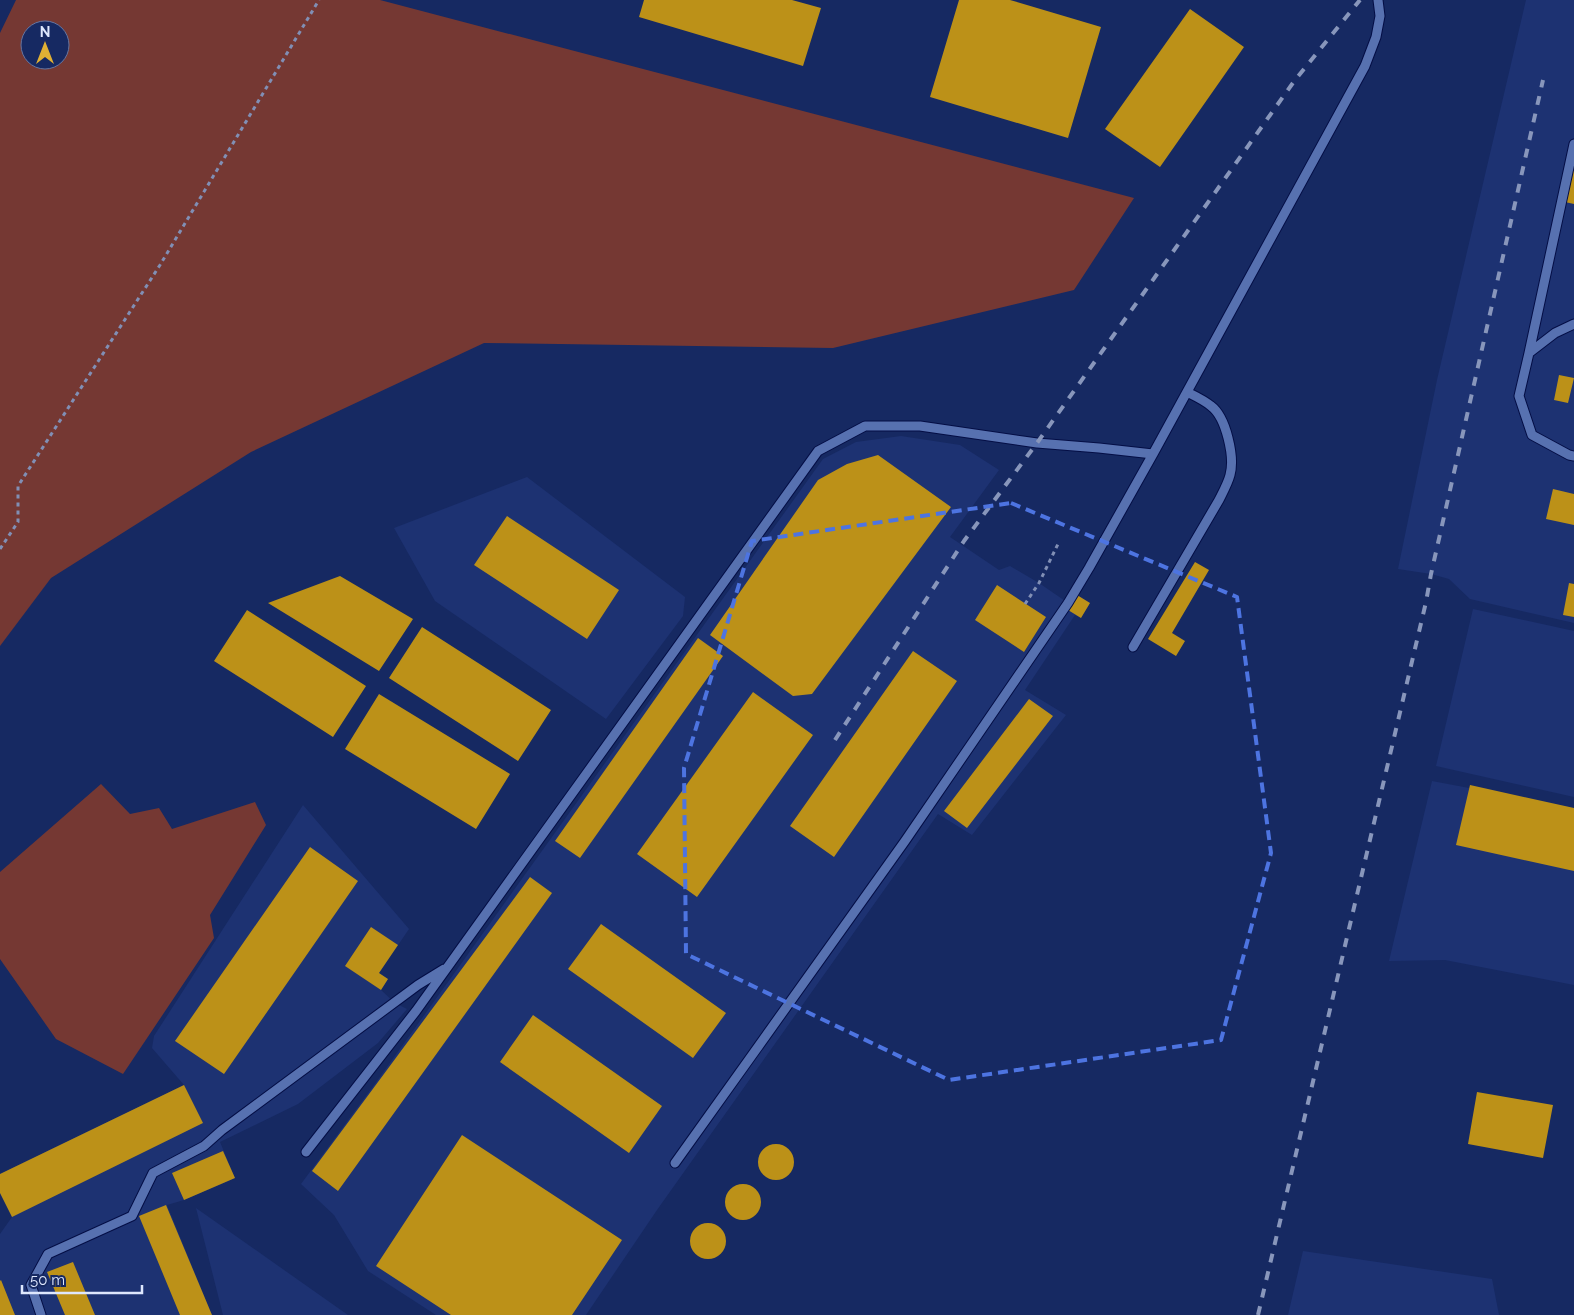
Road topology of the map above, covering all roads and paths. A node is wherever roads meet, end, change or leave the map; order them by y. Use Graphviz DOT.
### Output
graph roads {
  1 [pos="319,0"];
  2 [pos="1378,0"];
  3 [pos="1574,144"];
  4 [pos="1574,324"];
  5 [pos="1529,353"];
  6 [pos="1188,392"];
  7 [pos="1154,454"];
  8 [pos="1574,456"];
  9 [pos="1058,544"];
  10 [pos="0,549"];
  11 [pos="1025,604"];
  12 [pos="1132,646"];
  13 [pos="448,966"];
  14 [pos="306,1152"];
  15 [pos="675,1163"];
  16 [pos="41,1315"];
  1 -- 10 [label="path"];
  2 -- 6 [label="lane"];
  3 -- 5 [label="lane"];
  4 -- 5 [label="lane"];
  5 -- 8 [label="lane"];
  6 -- 7 [label="lane"];
  6 -- 12 [label="lane"];
  7 -- 13 [label="lane"];
  7 -- 15 [label="lane"];
  9 -- 11 [label="path"];
  13 -- 14 [label="lane"];
  13 -- 16 [label="lane"];
}
